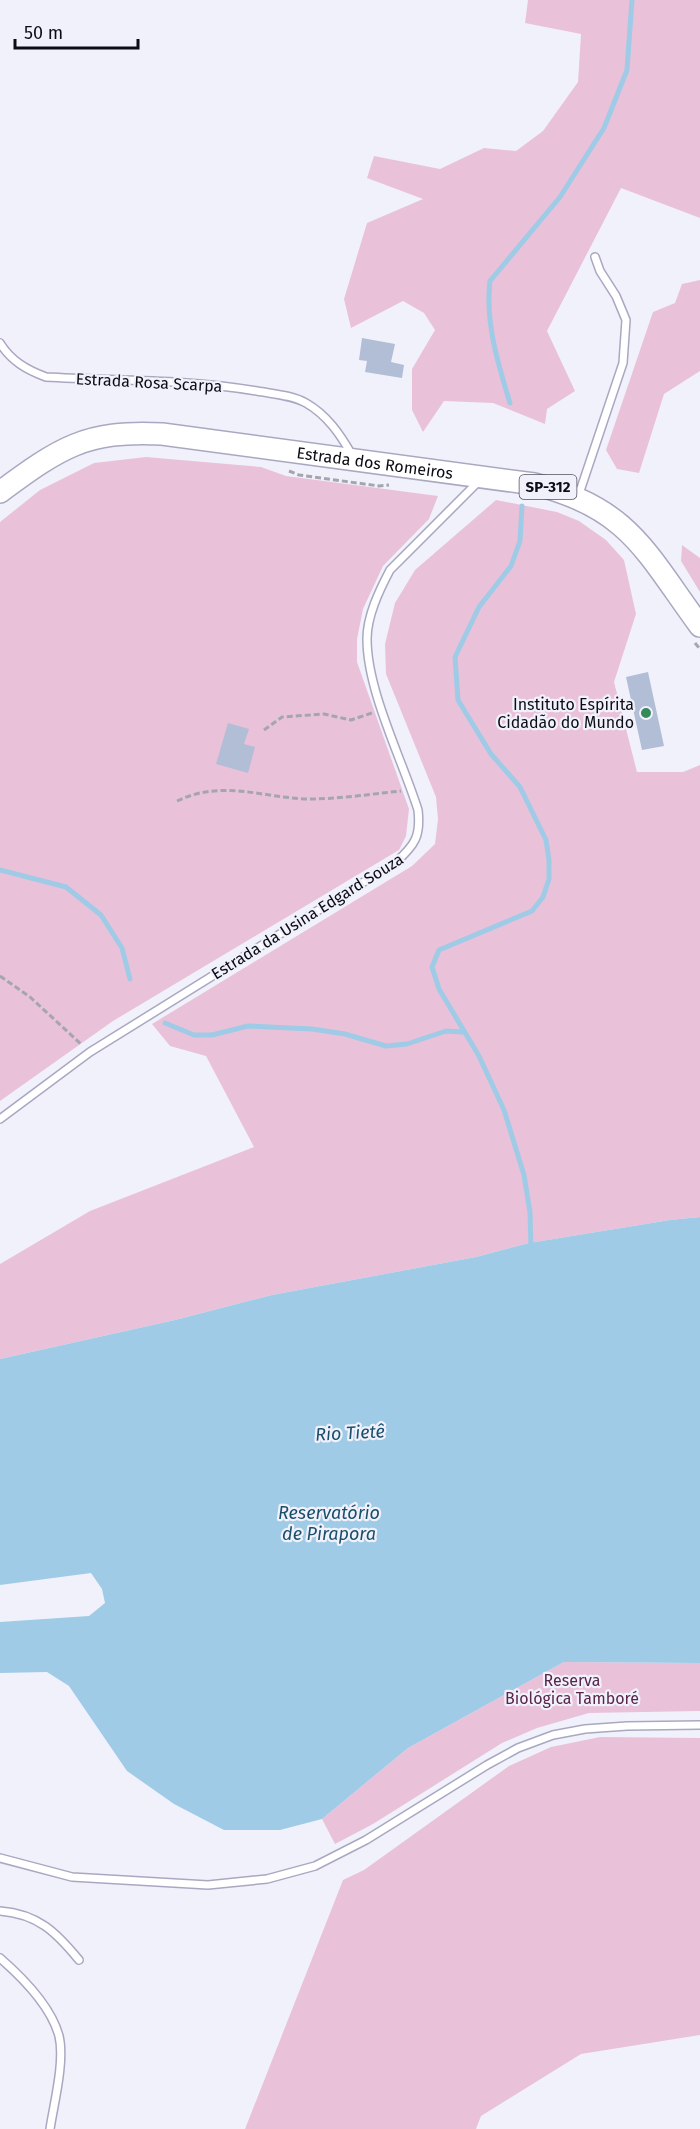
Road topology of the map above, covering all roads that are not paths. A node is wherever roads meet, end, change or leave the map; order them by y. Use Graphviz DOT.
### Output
graph roads {
  1 [pos="596,256"];
  2 [pos="0,343"];
  3 [pos="354,459"];
  4 [pos="483,477"];
  5 [pos="1,491"];
  6 [pos="578,497"];
  7 [pos="695,631"];
  8 [pos="0,1119"];
  9 [pos="700,1725"];
  10 [pos="0,1858"];
  11 [pos="0,1911"];
  12 [pos="0,1959"];
  13 [pos="78,1960"];
  14 [pos="50,2129"];
  1 -- 6 [label="lane"];
  2 -- 3 [label="lane, Estrada Rosa Scarpa"];
  3 -- 4 [label="main road, Estrada dos Romeiros / SP-312"];
  3 -- 5 [label="main road, Estrada dos Romeiros / SP-312"];
  4 -- 6 [label="main road, Estrada dos Romeiros / SP-312"];
  4 -- 8 [label="lane, Estrada da Usina Edgard Souza"];
  6 -- 7 [label="main road, Estrada dos Romeiros / SP-312"];
  9 -- 10 [label="lane"];
  11 -- 13 [label="lane"];
  12 -- 14 [label="lane"];
}
